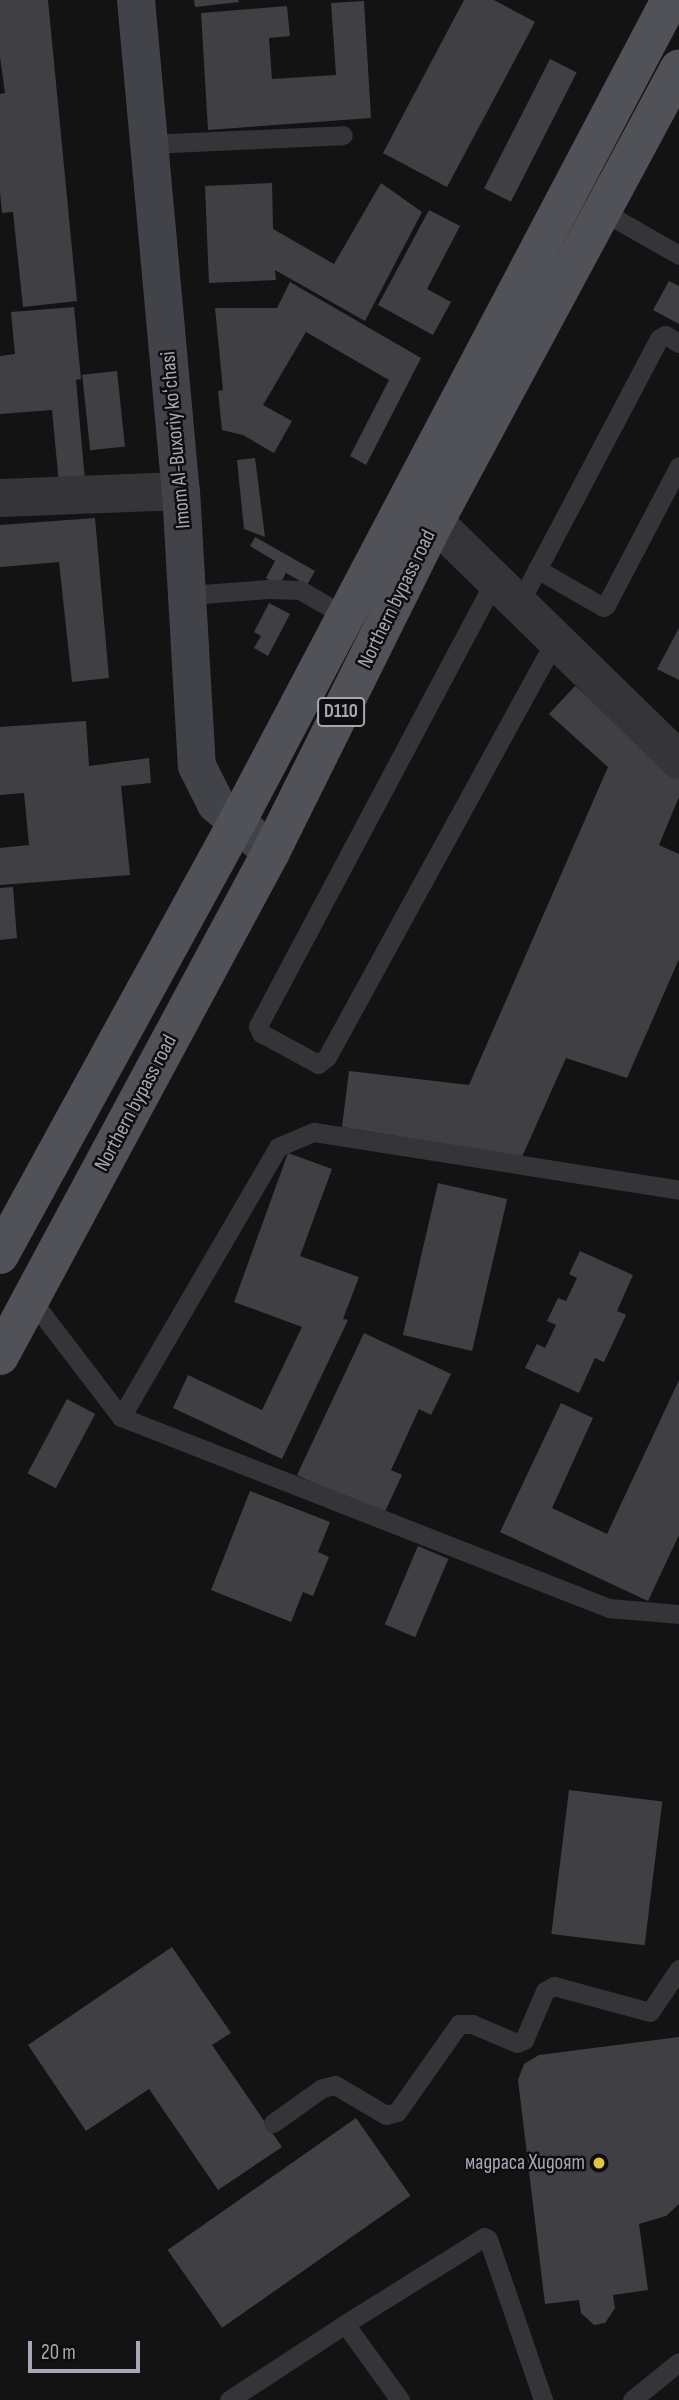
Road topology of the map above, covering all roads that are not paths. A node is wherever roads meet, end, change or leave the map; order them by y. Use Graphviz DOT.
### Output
graph roads {
  1 [pos="136,0"];
  2 [pos="670,0"];
  3 [pos="679,68"];
  4 [pos="343,135"];
  5 [pos="148,144"];
  6 [pos="602,211"];
  7 [pos="679,255"];
  8 [pos="679,343"];
  9 [pos="679,466"];
  10 [pos="181,491"];
  11 [pos="0,498"];
  12 [pos="435,522"];
  13 [pos="537,569"];
  14 [pos="507,592"];
  15 [pos="189,595"];
  16 [pos="345,615"];
  17 [pos="555,640"];
  18 [pos="679,760"];
  19 [pos="237,822"];
  20 [pos="271,852"];
  21 [pos="679,1190"];
  22 [pos="0,1255"];
  23 [pos="30,1298"];
  24 [pos="0,1356"];
  25 [pos="121,1417"];
  26 [pos="679,1614"];
  27 [pos="679,1969"];
  28 [pos="273,2123"];
  29 [pos="345,2324"];
  30 [pos="679,2362"];
  31 [pos="229,2400"];
  32 [pos="400,2400"];
  33 [pos="543,2400"];
  34 [pos="632,2400"];
  1 -- 5 [label="street, Imom Al-Buxoriy koʻchasi"];
  2 -- 16 [label="main road, Northern bypass road / D110"];
  3 -- 6 [label="main road, Northern bypass road / D110"];
  4 -- 5 [label="lane"];
  5 -- 10 [label="street, Imom Al-Buxoriy koʻchasi"];
  6 -- 7 [label="lane"];
  6 -- 12 [label="main road, Northern bypass road / D110"];
  8 -- 13 [label="lane"];
  9 -- 13 [label="lane"];
  10 -- 11 [label="street"];
  10 -- 15 [label="street, Imom Al-Buxoriy koʻchasi"];
  12 -- 14 [label="street"];
  12 -- 20 [label="main road, Northern bypass road / D110"];
  13 -- 14 [label="lane"];
  14 -- 17 [label="street"];
  14 -- 17 [label="lane"];
  15 -- 16 [label="lane"];
  15 -- 19 [label="street, Imom Al-Buxoriy koʻchasi"];
  16 -- 19 [label="main road, Northern bypass road / D110"];
  17 -- 18 [label="street"];
  19 -- 20 [label="street, Imom Al-Buxoriy koʻchasi"];
  19 -- 22 [label="main road, Northern bypass road / D110"];
  20 -- 23 [label="main road, Northern bypass road / D110"];
  21 -- 25 [label="lane"];
  23 -- 24 [label="main road, Northern bypass road / D110"];
  23 -- 25 [label="lane"];
  25 -- 26 [label="lane"];
  27 -- 28 [label="lane"];
  29 -- 31 [label="lane"];
  29 -- 32 [label="lane"];
  29 -- 33 [label="lane"];
  30 -- 34 [label="lane"];
}
